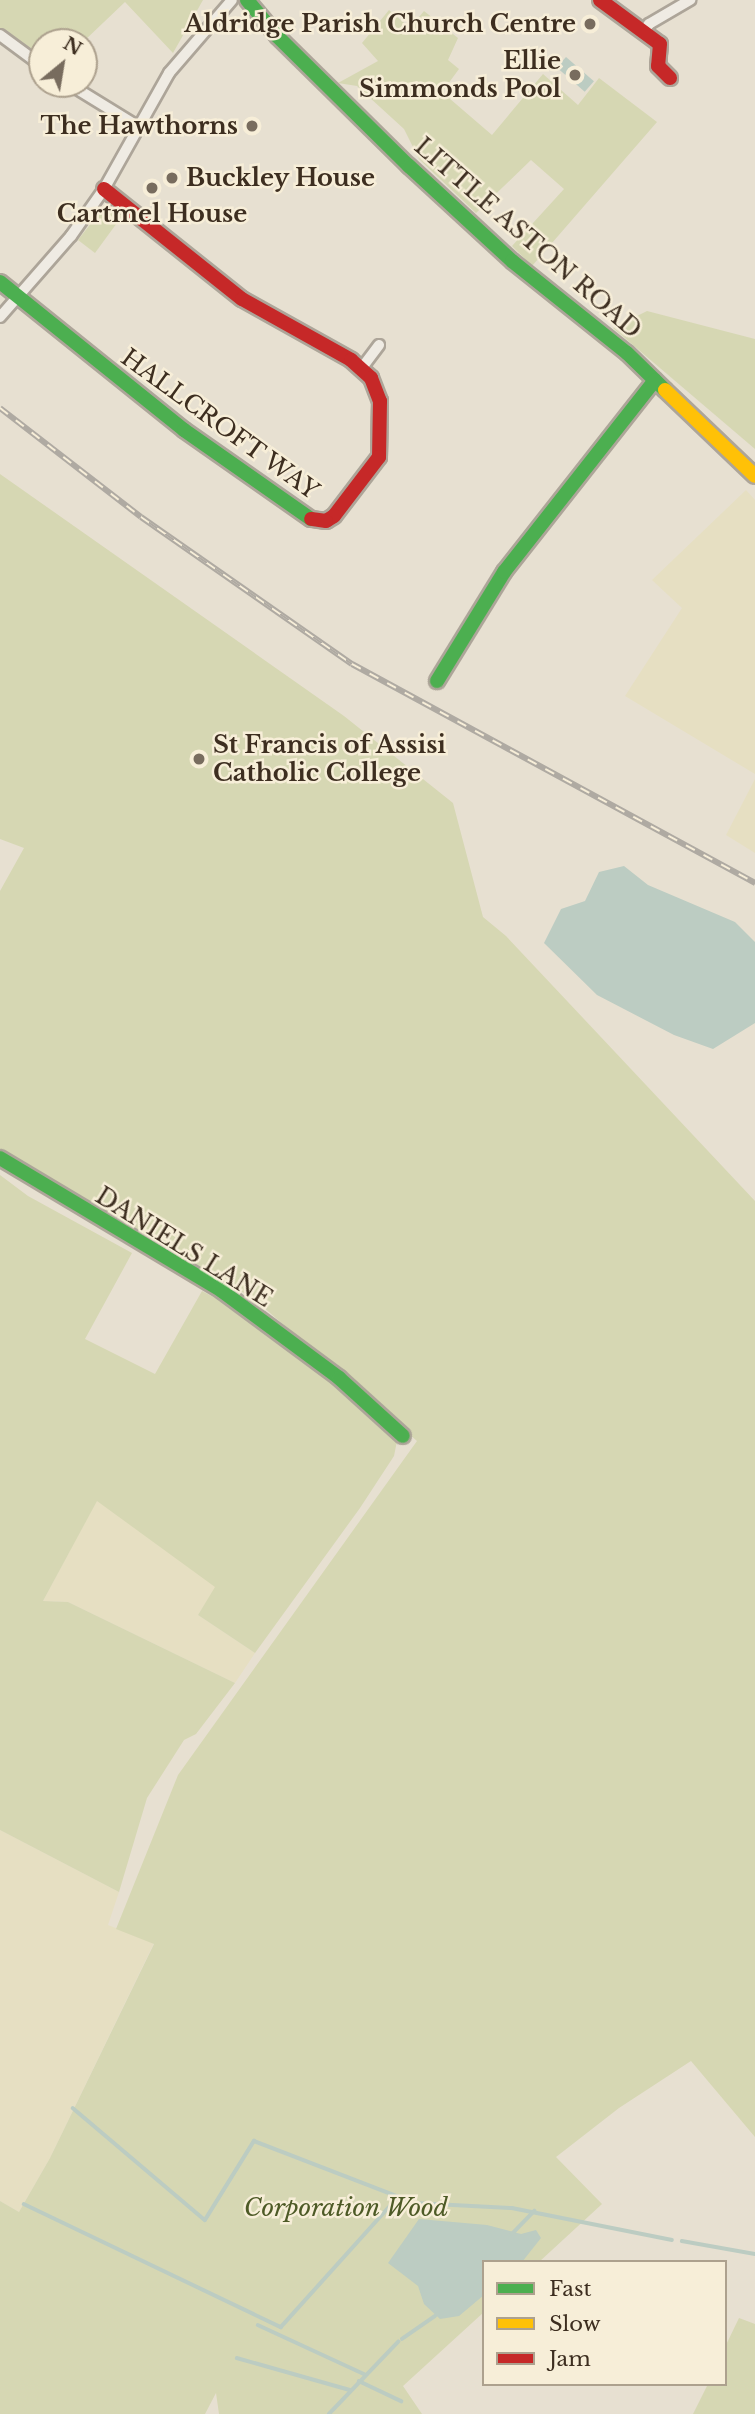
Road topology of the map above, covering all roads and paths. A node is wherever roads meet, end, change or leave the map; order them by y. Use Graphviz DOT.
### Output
graph roads {
  1 [pos="232,0"];
  2 [pos="247,0"];
  3 [pos="600,0"];
  4 [pos="691,0"];
  5 [pos="643,32"];
  6 [pos="0,35"];
  7 [pos="28,56"];
  8 [pos="670,78"];
  9 [pos="92,98"];
  10 [pos="139,127"];
  11 [pos="104,190"];
  12 [pos="0,282"];
  13 [pos="19,297"];
  14 [pos="0,317"];
  15 [pos="379,345"];
  16 [pos="361,369"];
  17 [pos="655,380"];
  18 [pos="755,476"];
  19 [pos="437,681"];
  20 [pos="0,1158"];
  21 [pos="403,1436"];
  1 -- 10 [label="street"];
  2 -- 17 [label="street, LITTLE ASTON ROAD"];
  3 -- 5 [label="street"];
  4 -- 5 [label="street"];
  5 -- 8 [label="street"];
  6 -- 7 [label="street"];
  9 -- 10 [label="street"];
  10 -- 11 [label="street"];
  11 -- 13 [label="street"];
  11 -- 16 [label="street, HALLCROFT WAY"];
  12 -- 13 [label="street, HALLCROFT WAY"];
  13 -- 14 [label="street"];
  13 -- 16 [label="street, HALLCROFT WAY"];
  15 -- 16 [label="street"];
  17 -- 18 [label="street, LITTLE ASTON ROAD"];
  17 -- 19 [label="street"];
  20 -- 21 [label="street, DANIELS LANE"];
}
